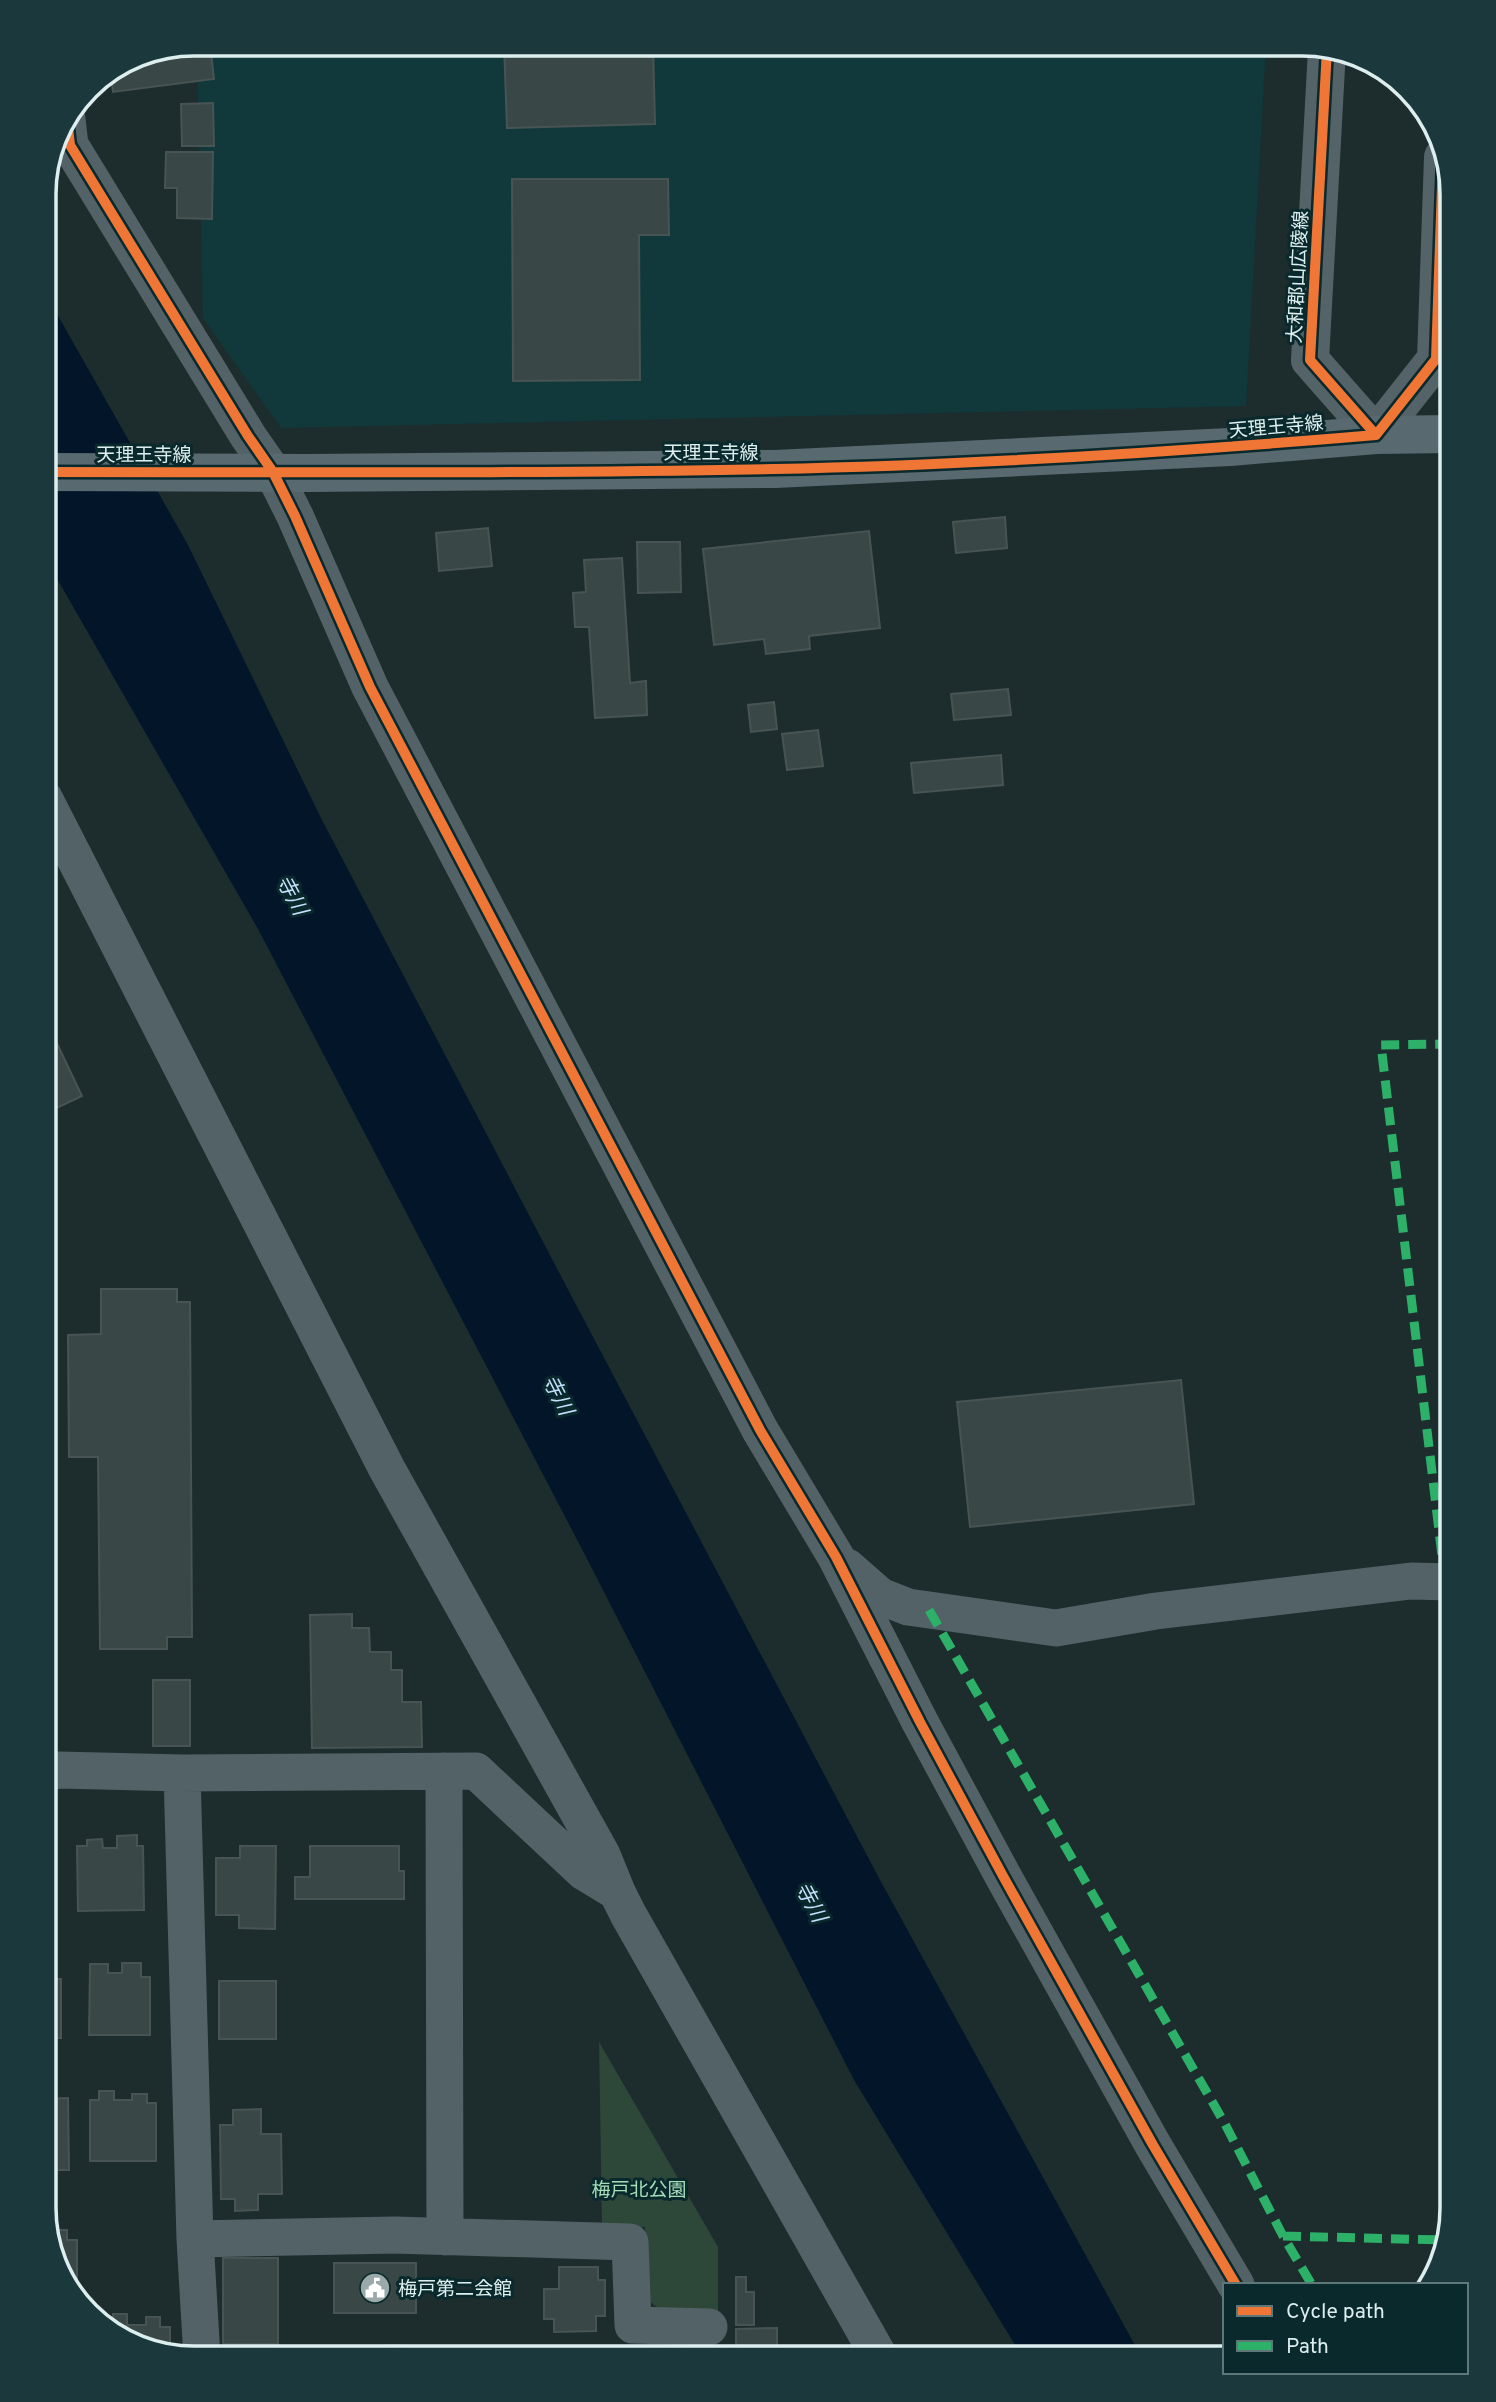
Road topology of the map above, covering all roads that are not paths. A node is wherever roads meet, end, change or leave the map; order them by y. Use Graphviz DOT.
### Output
graph roads {
  1 [pos="1326,59"];
  2 [pos="69,136"];
  3 [pos="1440,244"];
  4 [pos="1440,434"];
  5 [pos="1376,435"];
  6 [pos="56,472"];
  7 [pos="273,472"];
  8 [pos="56,821"];
  9 [pos="836,1557"];
  10 [pos="1440,1582"];
  11 [pos="56,1771"];
  12 [pos="444,1771"];
  13 [pos="182,1773"];
  14 [pos="617,1892"];
  15 [pos="446,2237"];
  16 [pos="195,2239"];
  17 [pos="1235,2283"];
  18 [pos="709,2327"];
  19 [pos="201,2346"];
  20 [pos="873,2346"];
  1 -- 5 [label="main road, 大和郡山広陵線"];
  2 -- 7 [label="street"];
  3 -- 5 [label="main road"];
  4 -- 5 [label="main road, 天理王寺線"];
  5 -- 7 [label="main road, 天理王寺線"];
  6 -- 7 [label="main road, 天理王寺線"];
  7 -- 9 [label="street"];
  8 -- 14 [label="street"];
  9 -- 10 [label="street"];
  9 -- 17 [label="street"];
  11 -- 13 [label="street"];
  12 -- 13 [label="street"];
  12 -- 14 [label="street"];
  12 -- 15 [label="street"];
  13 -- 16 [label="street"];
  14 -- 20 [label="street"];
  15 -- 16 [label="street"];
  15 -- 18 [label="street"];
  16 -- 19 [label="street"];
}
